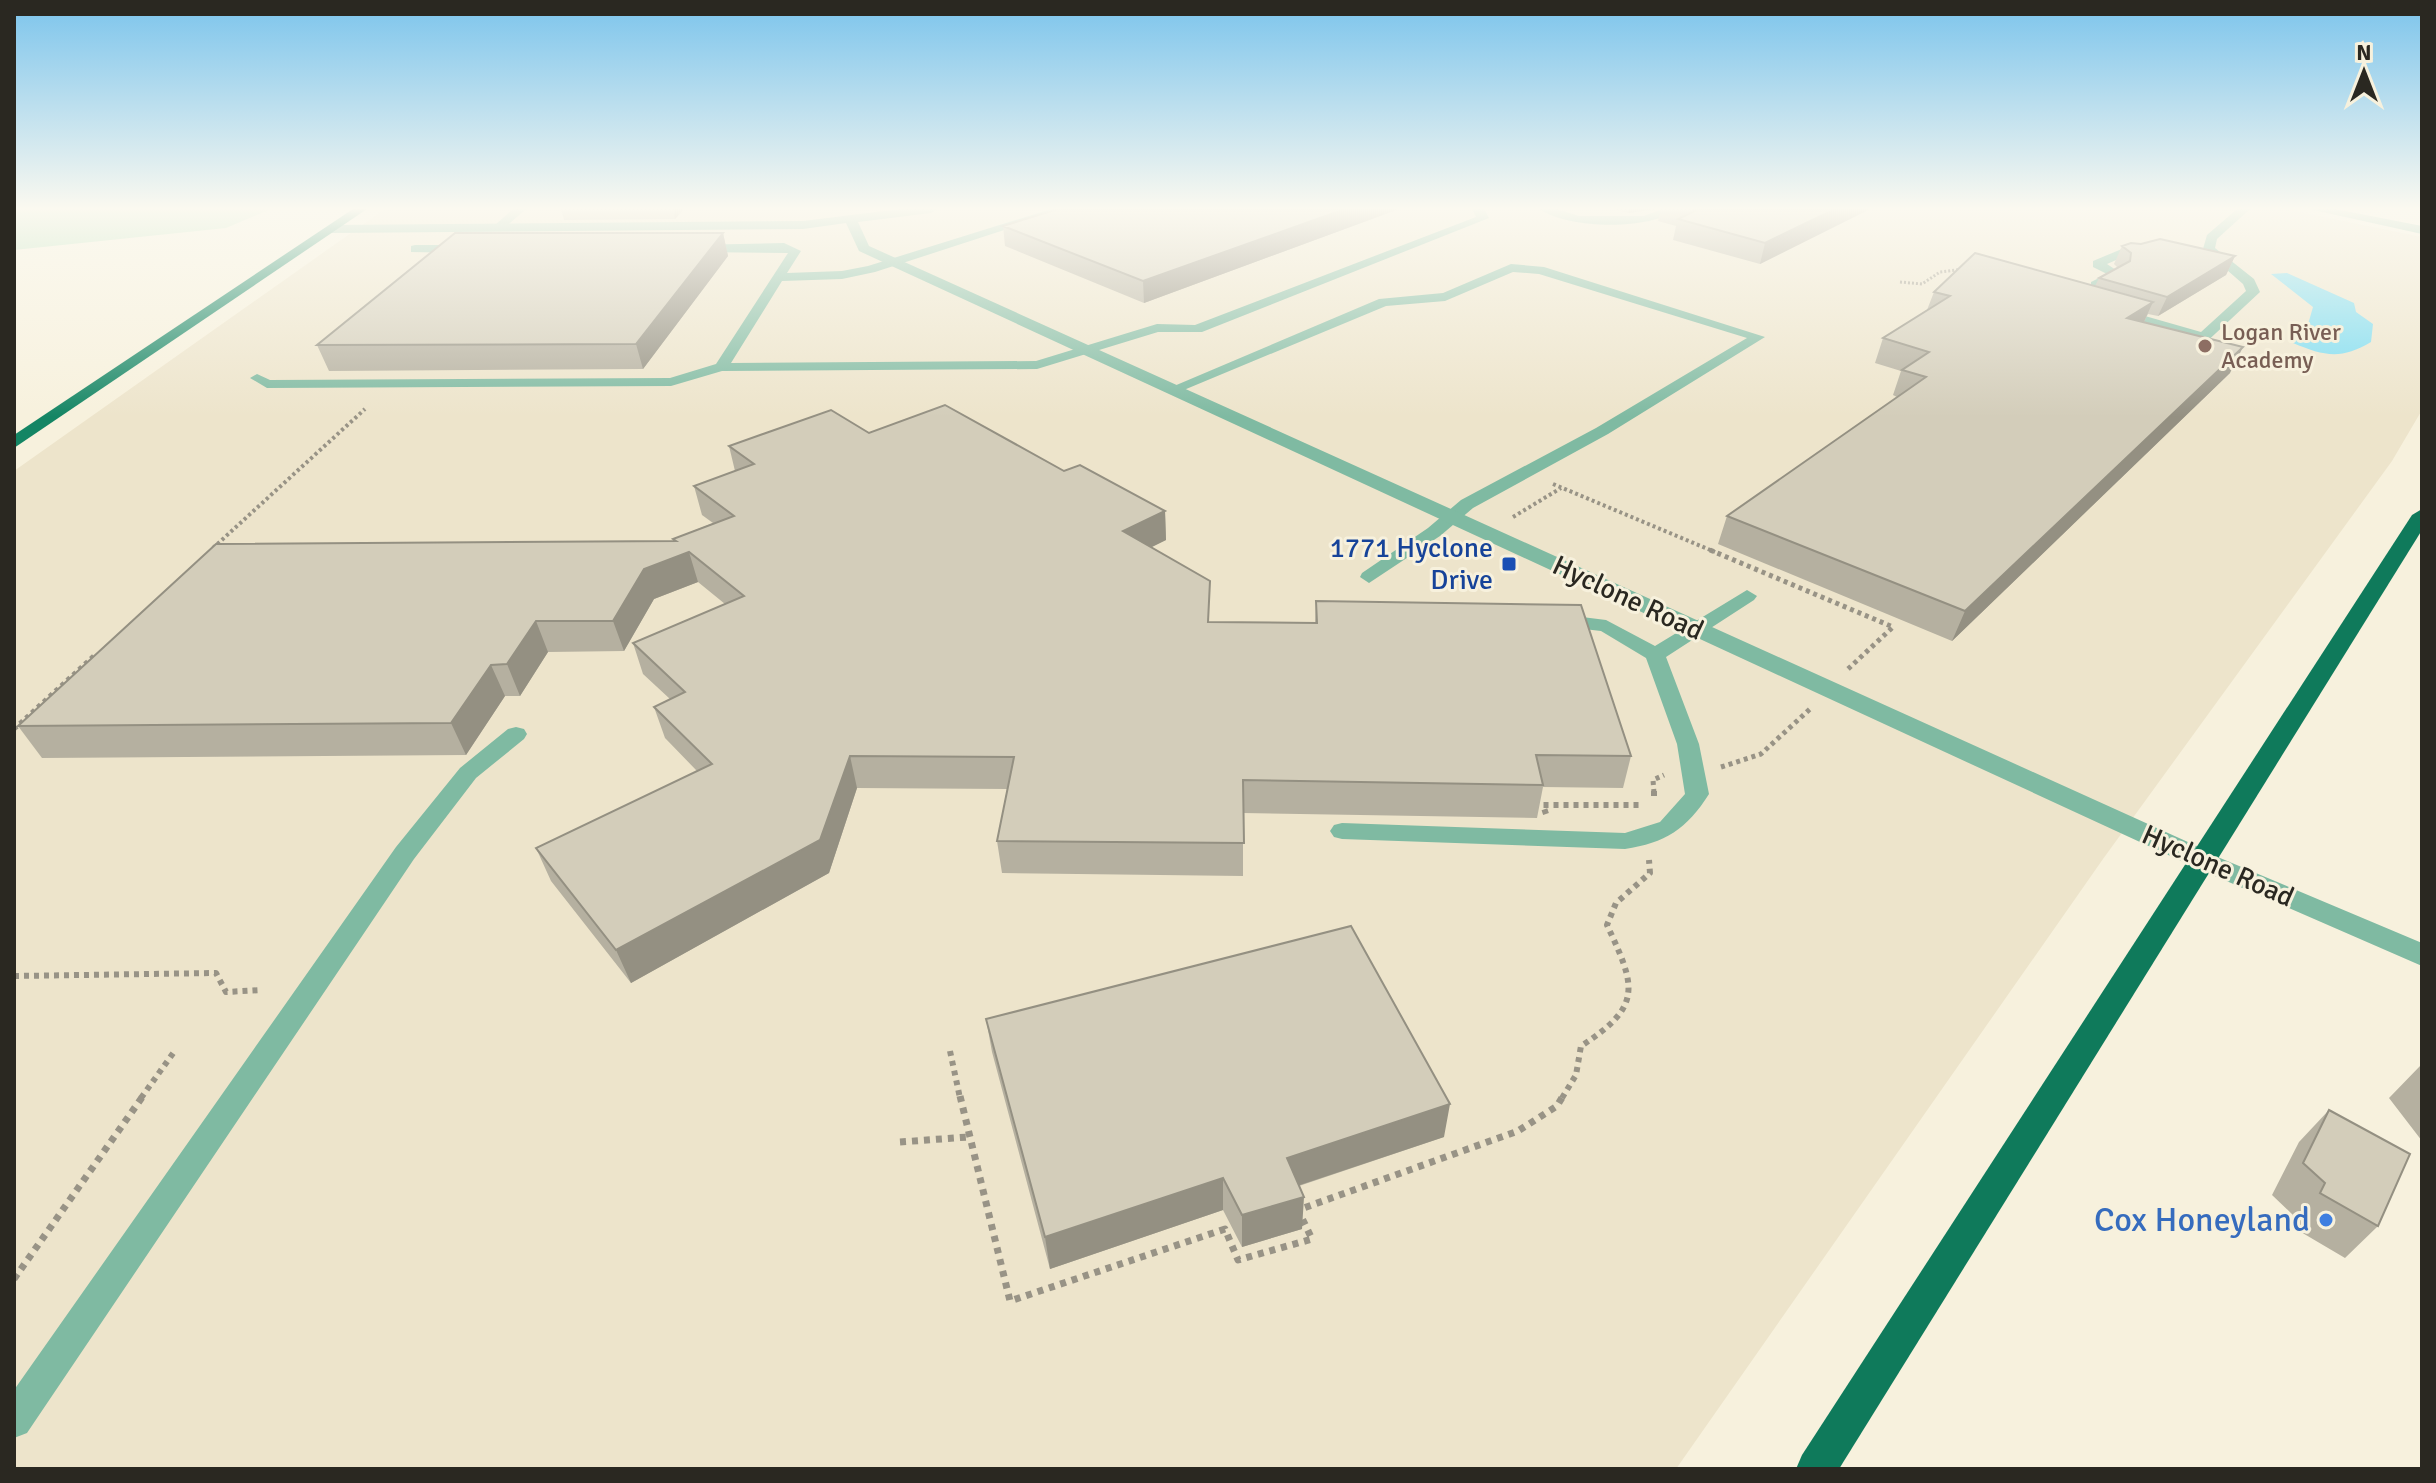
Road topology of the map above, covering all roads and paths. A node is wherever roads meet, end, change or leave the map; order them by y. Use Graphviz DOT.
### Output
graph roads {
  1 [pos="259,278"];
  2 [pos="778,278"];
  3 [pos="931,278"];
  4 [pos="1328,278"];
  5 [pos="1488,278"];
  6 [pos="1567,278"];
  7 [pos="1929,278"];
  8 [pos="2109,278"];
  9 [pos="2244,278"];
  10 [pos="1900,282"];
  11 [pos="2083,293"];
  12 [pos="2101,308"];
  13 [pos="1088,351"];
  14 [pos="721,367"];
  15 [pos="257,378"];
  16 [pos="1174,389"];
  17 [pos="365,409"];
  18 [pos="14,443"];
  19 [pos="1525,472"];
  20 [pos="1561,488"];
  21 [pos="2422,515"];
  22 [pos="1451,516"];
  23 [pos="1509,520"];
  24 [pos="213,548"];
  25 [pos="1369,577"];
  26 [pos="1747,596"];
  27 [pos="1534,619"];
  28 [pos="1697,630"];
  29 [pos="108,644"];
  30 [pos="1655,655"];
  31 [pos="1841,675"];
  32 [pos="1810,709"];
  33 [pos="14,729"];
  34 [pos="516,734"];
  35 [pos="1694,771"];
  36 [pos="1625,806"];
  37 [pos="1342,831"];
  38 [pos="1643,838"];
  39 [pos="2201,859"];
  40 [pos="2422,955"];
  41 [pos="14,976"];
  42 [pos="262,990"];
  43 [pos="950,1051"];
  44 [pos="174,1052"];
  45 [pos="968,1137"];
  46 [pos="900,1142"];
  47 [pos="14,1279"];
  48 [pos="14,1420"];
  49 [pos="1816,1469"];
  1 -- 18 [label="main road"];
  2 -- 14 [label="lane"];
  3 -- 13 [label="street, Hyclone Road"];
  4 -- 13 [label="lane"];
  5 -- 16 [label="lane"];
  6 -- 19 [label="lane"];
  7 -- 10 [label="path"];
  8 -- 11 [label="lane"];
  9 -- 12 [label="lane"];
  13 -- 14 [label="lane"];
  13 -- 16 [label="street, Hyclone Road"];
  14 -- 15 [label="lane"];
  16 -- 22 [label="street, Hyclone Road"];
  17 -- 24 [label="path"];
  19 -- 20 [label="path"];
  19 -- 22 [label="lane"];
  20 -- 23 [label="path"];
  20 -- 31 [label="path"];
  21 -- 39 [label="highway"];
  22 -- 25 [label="lane"];
  22 -- 28 [label="street, Hyclone Road"];
  26 -- 28 [label="lane"];
  27 -- 30 [label="lane"];
  28 -- 30 [label="lane"];
  28 -- 39 [label="street, Hyclone Road"];
  29 -- 33 [label="path"];
  30 -- 35 [label="lane"];
  32 -- 35 [label="path"];
  34 -- 48 [label="lane"];
  35 -- 38 [label="lane"];
  36 -- 38 [label="path"];
  37 -- 38 [label="lane"];
  38 -- 45 [label="path"];
  39 -- 40 [label="street, Hyclone Road"];
  39 -- 49 [label="highway"];
  41 -- 42 [label="path"];
  43 -- 45 [label="path"];
  44 -- 47 [label="path"];
  45 -- 46 [label="path"];
}
